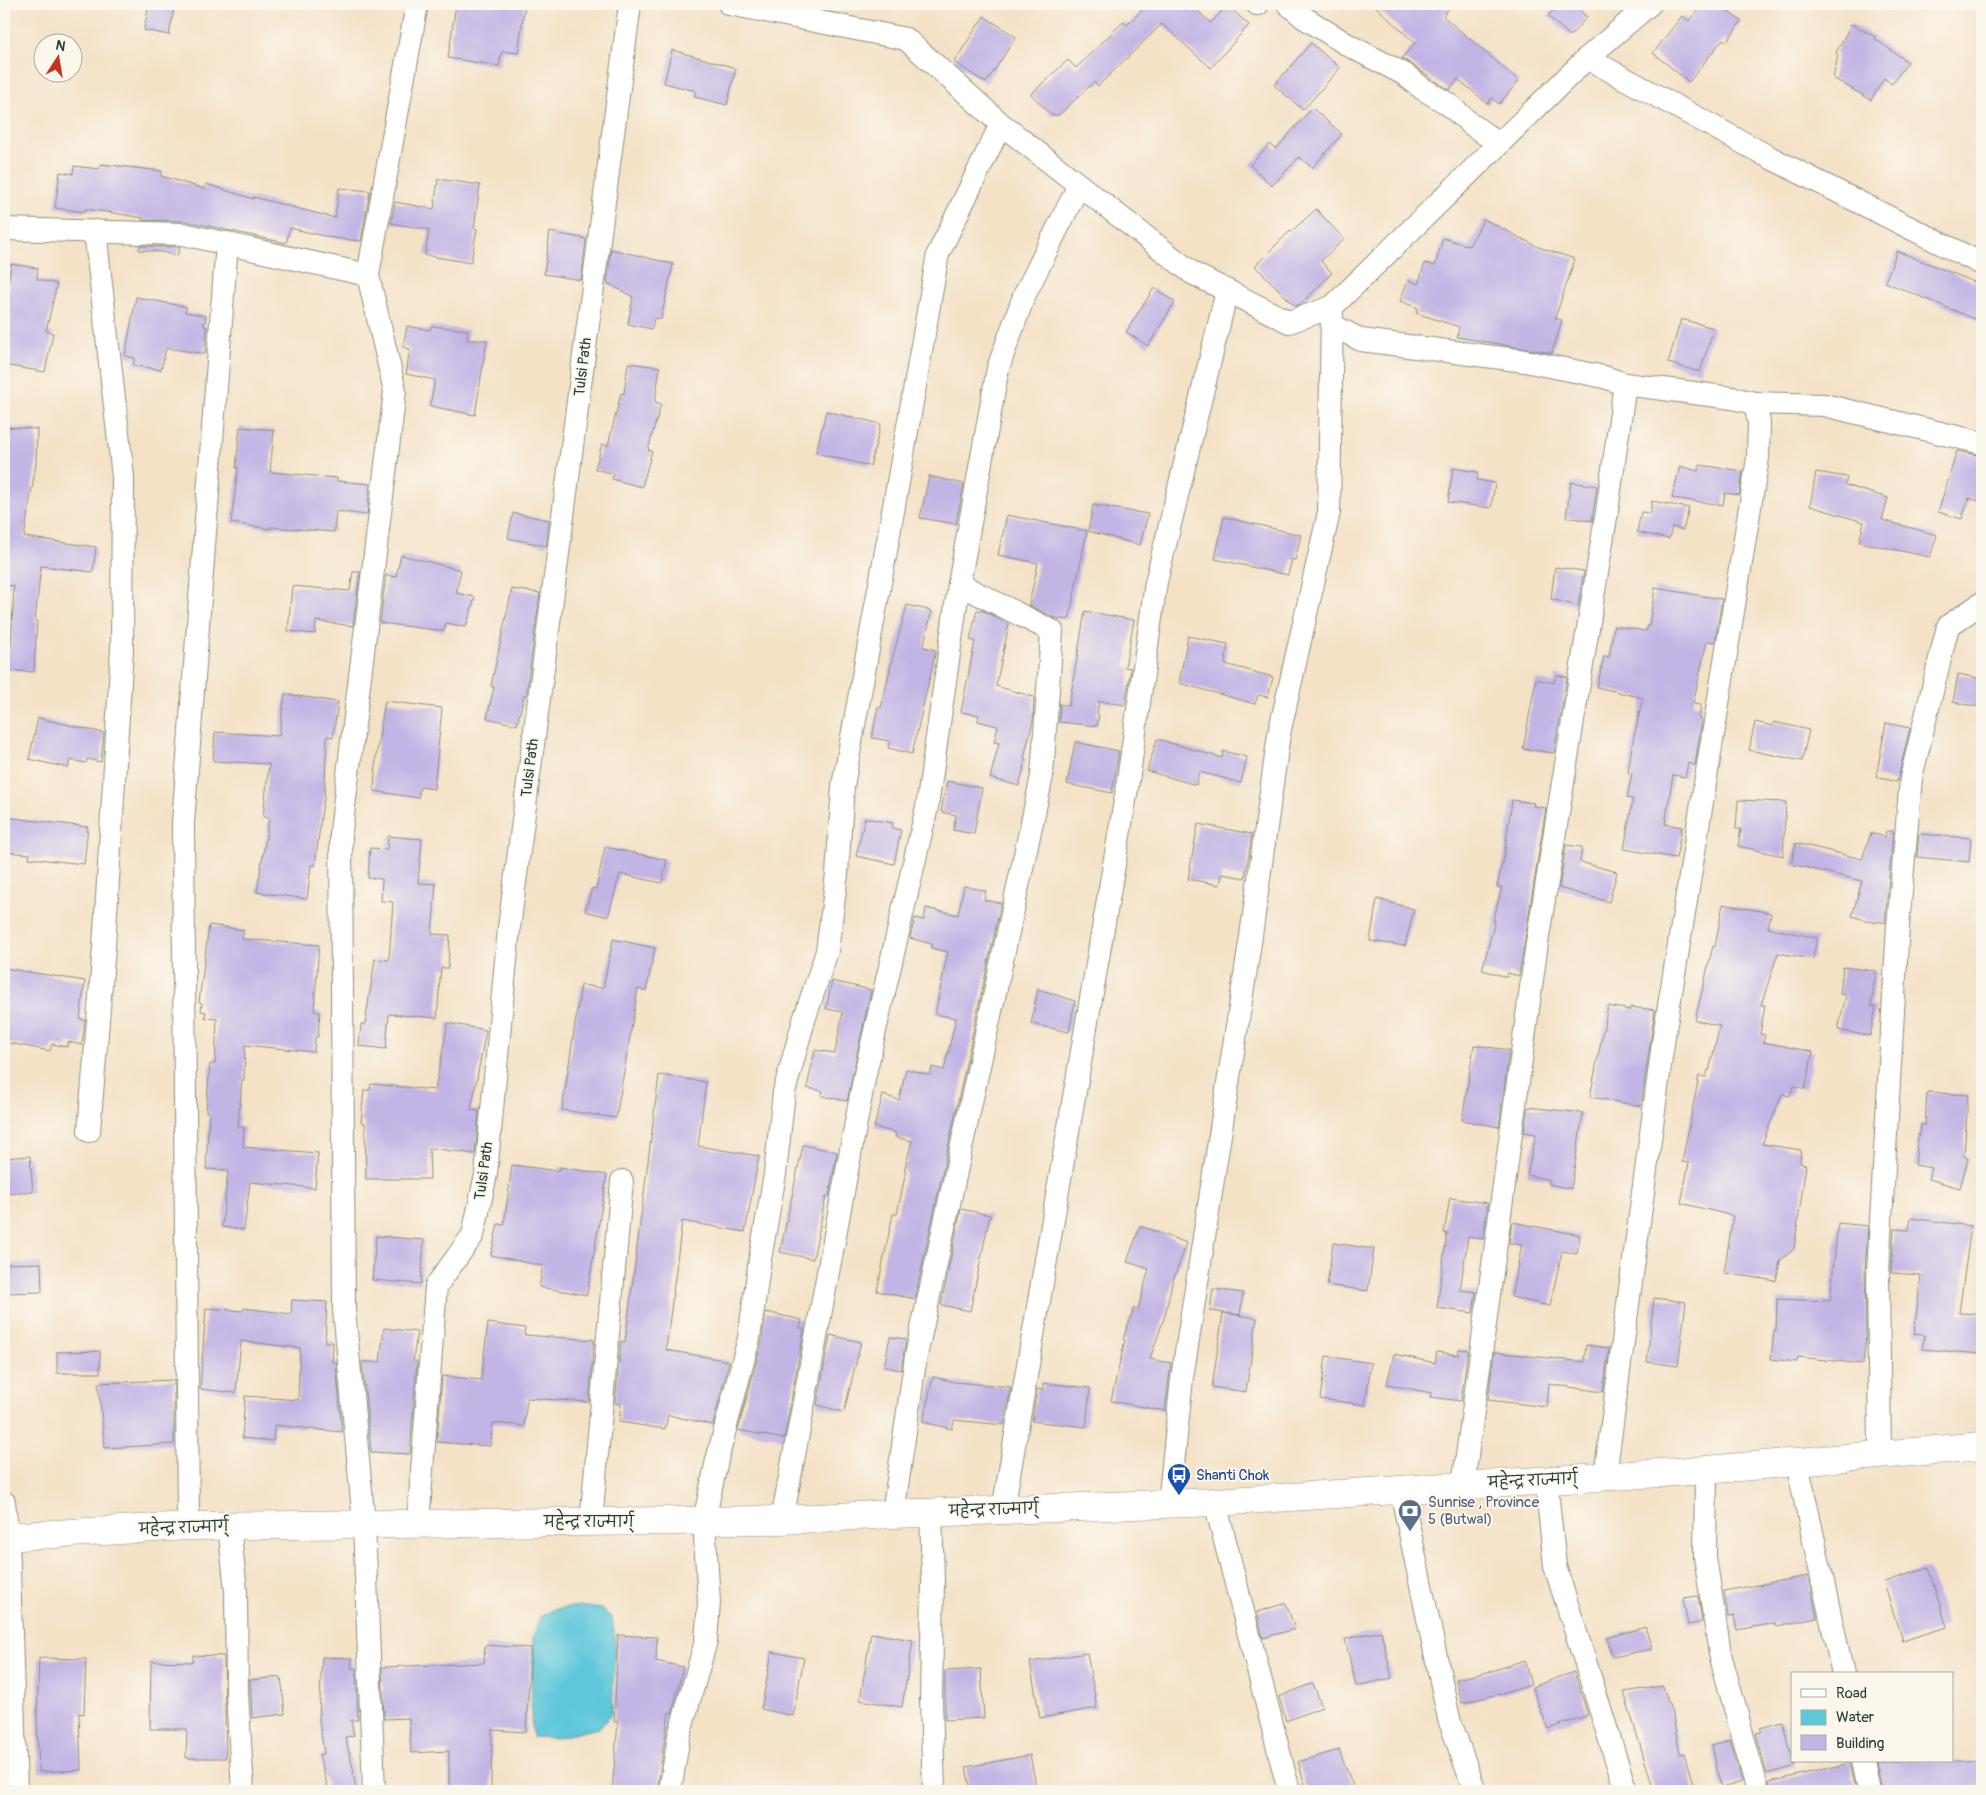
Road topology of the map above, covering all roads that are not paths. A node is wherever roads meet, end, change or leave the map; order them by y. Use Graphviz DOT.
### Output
graph roads {
  1 [pos="417,4"];
  2 [pos="630,4"];
  3 [pos="729,4"];
  4 [pos="1288,4"];
  5 [pos="1650,4"];
  6 [pos="1587,58"];
  7 [pos="1001,124"];
  8 [pos="1499,144"];
  9 [pos="1079,185"];
  10 [pos="4,229"];
  11 [pos="95,232"];
  12 [pos="227,243"];
  13 [pos="1982,264"];
  14 [pos="368,275"];
  15 [pos="1226,290"];
  16 [pos="1332,316"];
  17 [pos="1625,384"];
  18 [pos="1755,403"];
  19 [pos="1982,443"];
  20 [pos="958,584"];
  21 [pos="1982,603"];
  22 [pos="89,1131"];
  23 [pos="622,1181"];
  24 [pos="1982,1446"];
  25 [pos="1880,1456"];
  26 [pos="1796,1463"];
  27 [pos="1706,1470"];
  28 [pos="1605,1476"];
  29 [pos="1546,1480"];
  30 [pos="1463,1485"];
  31 [pos="1401,1490"];
  32 [pos="4,1502"];
  33 [pos="1215,1502"];
  34 [pos="1169,1504"];
  35 [pos="1003,1510"];
  36 [pos="931,1512"];
  37 [pos="893,1514"];
  38 [pos="782,1520"];
  39 [pos="704,1521"];
  40 [pos="591,1522"];
  41 [pos="418,1523"];
  42 [pos="364,1524"];
  43 [pos="188,1526"];
  44 [pos="229,1526"];
  45 [pos="6,1537"];
  46 [pos="1843,1672"];
  47 [pos="1862,1762"];
  48 [pos="16,1791"];
  49 [pos="243,1791"];
  50 [pos="374,1791"];
  51 [pos="670,1791"];
  52 [pos="934,1791"];
  53 [pos="1289,1791"];
  54 [pos="1475,1791"];
  55 [pos="1626,1791"];
  56 [pos="1758,1791"];
  57 [pos="1869,1791"];
  1 -- 14 [label="street"];
  2 -- 41 [label="street, Tulsi Path"];
  3 -- 7 [label="street"];
  4 -- 8 [label="street"];
  5 -- 6 [label="street"];
  6 -- 8 [label="street"];
  6 -- 13 [label="street"];
  7 -- 9 [label="street"];
  7 -- 39 [label="street"];
  8 -- 16 [label="street"];
  9 -- 15 [label="street"];
  9 -- 20 [label="street"];
  10 -- 11 [label="street"];
  11 -- 12 [label="street"];
  11 -- 22 [label="street"];
  12 -- 14 [label="street"];
  12 -- 43 [label="street"];
  14 -- 42 [label="street"];
  15 -- 16 [label="street"];
  15 -- 35 [label="street"];
  16 -- 17 [label="street"];
  16 -- 34 [label="street"];
  17 -- 18 [label="street"];
  17 -- 30 [label="street"];
  18 -- 19 [label="street"];
  18 -- 28 [label="street"];
  20 -- 37 [label="street"];
  20 -- 38 [label="street"];
  21 -- 25 [label="street"];
  23 -- 40 [label="street"];
  24 -- 25 [label="highway, महेन्द्र राज्मार्ग्"];
  25 -- 26 [label="highway, महेन्द्र राज्मार्ग्"];
  26 -- 27 [label="highway, महेन्द्र राज्मार्ग्"];
  26 -- 46 [label="street"];
  27 -- 28 [label="highway, महेन्द्र राज्मार्ग्"];
  27 -- 56 [label="street"];
  28 -- 29 [label="highway, महेन्द्र राज्मार्ग्"];
  29 -- 30 [label="highway, महेन्द्र राज्मार्ग्"];
  29 -- 55 [label="street"];
  30 -- 31 [label="highway, महेन्द्र राज्मार्ग्"];
  31 -- 33 [label="highway, महेन्द्र राज्मार्ग्"];
  31 -- 54 [label="street"];
  32 -- 45 [label="street"];
  33 -- 34 [label="highway, महेन्द्र राज्मार्ग्"];
  33 -- 53 [label="street"];
  34 -- 35 [label="highway, महेन्द्र राज्मार्ग्"];
  35 -- 36 [label="highway, महेन्द्र राज्मार्ग्"];
  36 -- 37 [label="highway, महेन्द्र राज्मार्ग्"];
  36 -- 52 [label="street"];
  37 -- 38 [label="highway, महेन्द्र राज्मार्ग्"];
  38 -- 39 [label="highway, महेन्द्र राज्मार्ग्"];
  39 -- 40 [label="highway, महेन्द्र राज्मार्ग्"];
  39 -- 51 [label="street"];
  40 -- 41 [label="highway, महेन्द्र राज्मार्ग्"];
  41 -- 42 [label="highway, महेन्द्र राज्मार्ग्"];
  42 -- 44 [label="highway, महेन्द्र राज्मार्ग्"];
  42 -- 50 [label="street"];
  43 -- 44 [label="highway, महेन्द्र राज्मार्ग्"];
  43 -- 45 [label="highway, महेन्द्र राज्मार्ग्"];
  44 -- 49 [label="street"];
  45 -- 48 [label="street"];
  47 -- 57 [label="street"];
}
